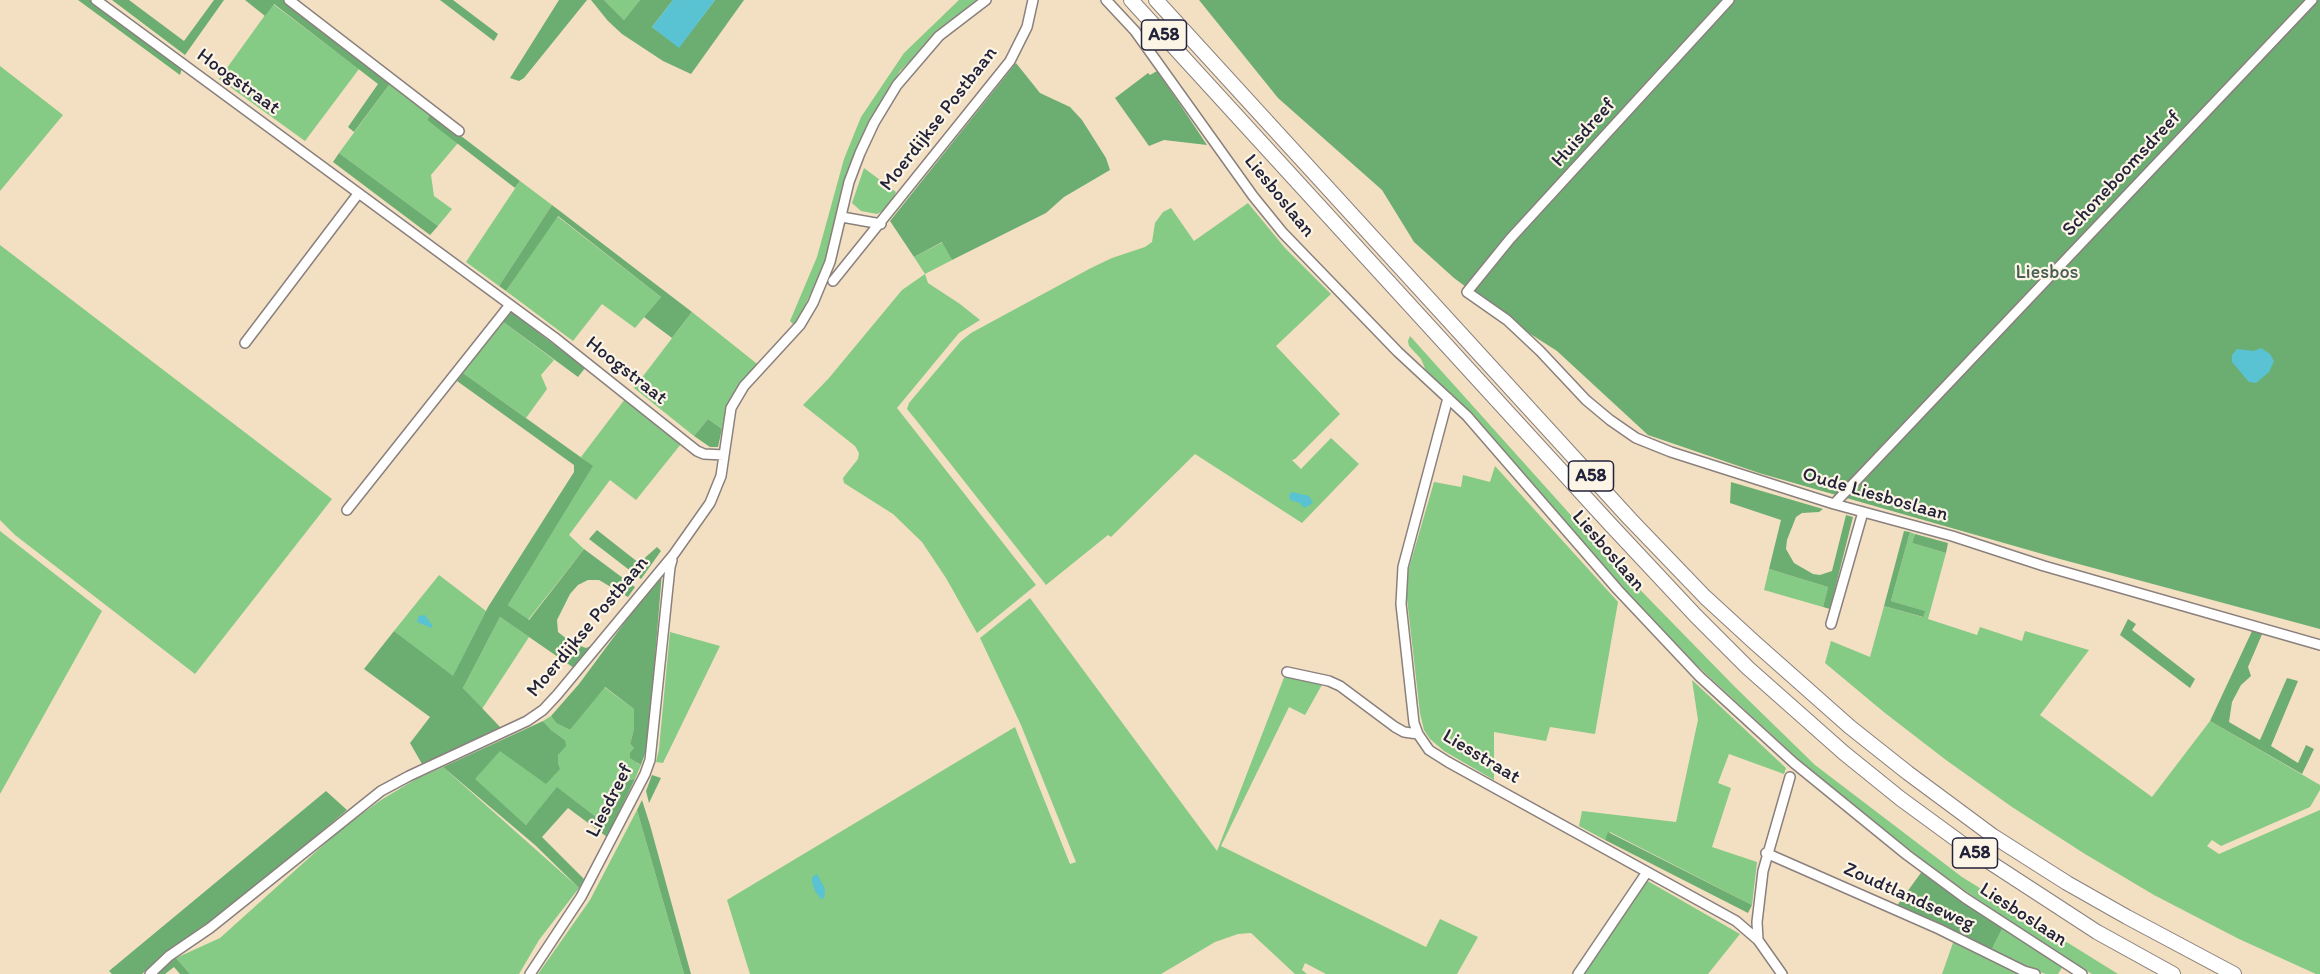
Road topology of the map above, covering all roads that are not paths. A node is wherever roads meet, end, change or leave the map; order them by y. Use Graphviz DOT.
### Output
graph roads {
  1 [pos="96,0"];
  2 [pos="289,0"];
  3 [pos="986,0"];
  4 [pos="1032,0"];
  5 [pos="1106,0"];
  6 [pos="1131,0"];
  7 [pos="1156,0"];
  8 [pos="1729,0"];
  9 [pos="2312,0"];
  10 [pos="459,131"];
  11 [pos="358,194"];
  12 [pos="842,217"];
  13 [pos="880,224"];
  14 [pos="833,281"];
  15 [pos="1467,292"];
  16 [pos="509,306"];
  17 [pos="245,343"];
  18 [pos="1448,398"];
  19 [pos="724,455"];
  20 [pos="1834,504"];
  21 [pos="347,510"];
  22 [pos="1863,512"];
  23 [pos="674,554"];
  24 [pos="1831,624"];
  25 [pos="2320,645"];
  26 [pos="1287,672"];
  27 [pos="1418,734"];
  28 [pos="1790,777"];
  29 [pos="1767,854"];
  30 [pos="1647,872"];
  31 [pos="1758,910"];
  32 [pos="1736,921"];
  33 [pos="1758,939"];
  34 [pos="150,974"];
  35 [pos="530,974"];
  36 [pos="1578,974"];
  37 [pos="1782,974"];
  38 [pos="2035,974"];
  39 [pos="2082,974"];
  40 [pos="2173,974"];
  41 [pos="2234,974"];
  1 -- 11 [label="street, Hoogstraat"];
  2 -- 10 [label="street"];
  3 -- 12 [label="street, Moerdijkse Postbaan"];
  4 -- 13 [label="street, Moerdijkse Postbaan"];
  5 -- 18 [label="street, Liesboslaan"];
  6 -- 40 [label="highway, A58"];
  7 -- 41 [label="highway, A58"];
  8 -- 15 [label="street, Huisdreef"];
  9 -- 20 [label="street, Schoneboomsdreef"];
  11 -- 16 [label="street, Hoogstraat"];
  11 -- 17 [label="street"];
  12 -- 13 [label="street"];
  12 -- 19 [label="street, Moerdijkse Postbaan"];
  13 -- 14 [label="street, Moerdijkse Postbaan"];
  15 -- 20 [label="street, Oude Liesboslaan"];
  16 -- 19 [label="street, Hoogstraat"];
  16 -- 21 [label="street"];
  18 -- 27 [label="street, Liesstraat"];
  18 -- 39 [label="street, Liesboslaan"];
  19 -- 23 [label="street, Moerdijkse Postbaan"];
  20 -- 22 [label="street, Oude Liesboslaan"];
  22 -- 24 [label="street"];
  22 -- 25 [label="street, Oude Liesboslaan"];
  23 -- 34 [label="street, Moerdijkse Postbaan"];
  23 -- 35 [label="street, Liesdreef"];
  26 -- 27 [label="street"];
  27 -- 30 [label="street, Liesstraat"];
  28 -- 29 [label="street"];
  29 -- 31 [label="street"];
  29 -- 38 [label="street, Zoudtlandseweg"];
  30 -- 32 [label="street, Liesstraat"];
  30 -- 36 [label="street"];
  31 -- 32 [label="street"];
  31 -- 33 [label="street"];
  32 -- 33 [label="street, Liesstraat"];
  33 -- 37 [label="street, Liesstraat"];
}
